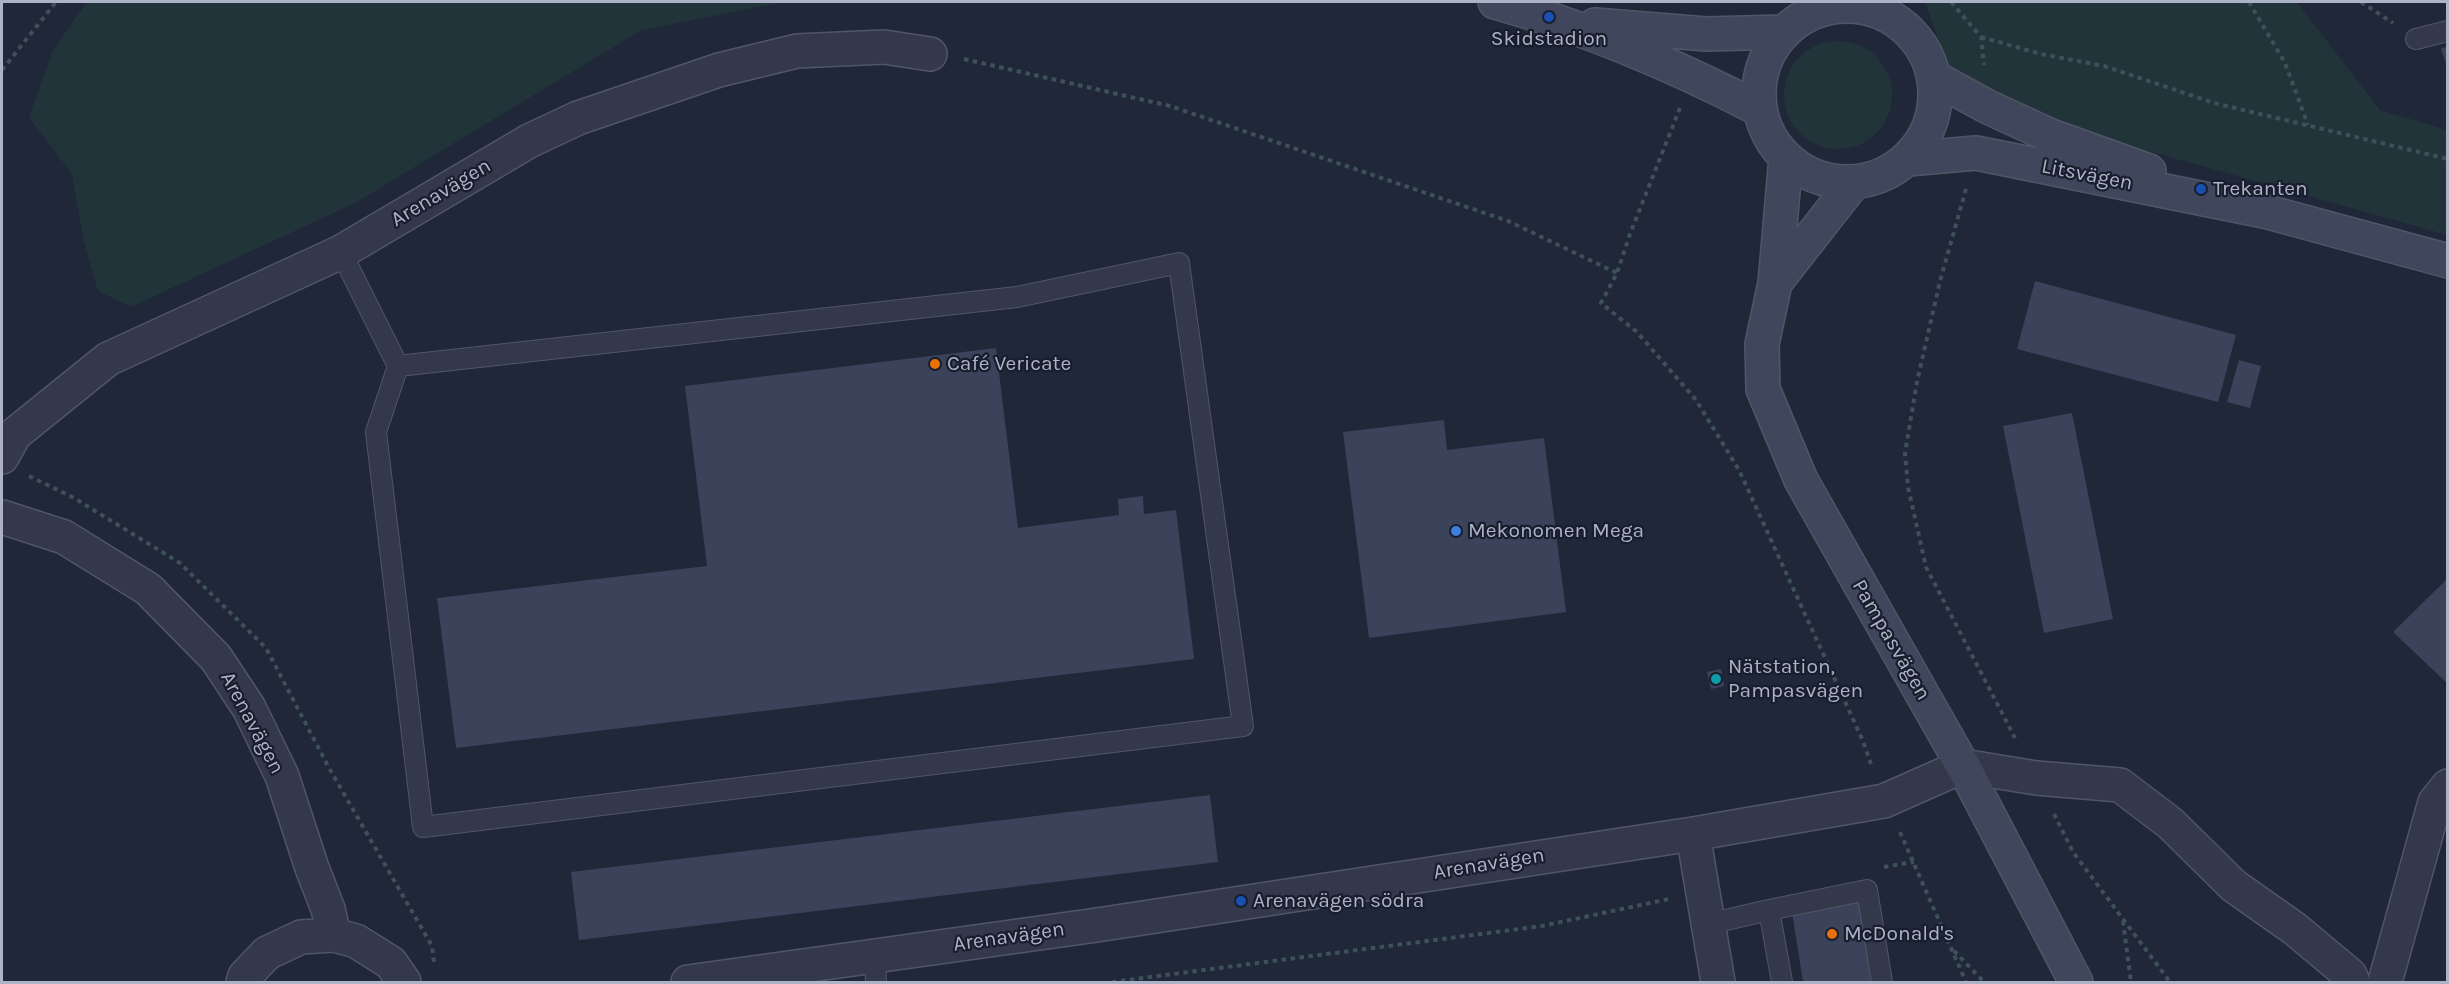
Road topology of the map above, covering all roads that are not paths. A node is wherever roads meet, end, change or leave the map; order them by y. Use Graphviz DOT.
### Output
graph roads {
  1 [pos="1495,2"];
  2 [pos="1838,4"];
  3 [pos="1904,14"];
  4 [pos="1563,22"];
  5 [pos="2448,31"];
  6 [pos="1784,32"];
  7 [pos="2416,39"];
  8 [pos="930,54"];
  9 [pos="1935,78"];
  10 [pos="1759,109"];
  11 [pos="1785,158"];
  12 [pos="1908,159"];
  13 [pos="1854,182"];
  14 [pos="2264,211"];
  15 [pos="341,252"];
  16 [pos="2448,261"];
  17 [pos="1775,283"];
  18 [pos="398,366"];
  19 [pos="2,457"];
  20 [pos="2,517"];
  21 [pos="1963,766"];
  22 [pos="2448,786"];
  23 [pos="1693,834"];
  24 [pos="1704,908"];
  25 [pos="1769,909"];
  26 [pos="334,935"];
  27 [pos="875,970"];
  28 [pos="243,982"];
  29 [pos="404,982"];
  30 [pos="688,982"];
  31 [pos="1718,982"];
  32 [pos="1782,982"];
  33 [pos="1882,982"];
  34 [pos="2076,982"];
  35 [pos="2353,982"];
  36 [pos="2385,982"];
  1 -- 4 [label="main road"];
  2 -- 3 [label="main road"];
  2 -- 6 [label="main road"];
  3 -- 9 [label="main road"];
  4 -- 6 [label="main road"];
  4 -- 10 [label="main road"];
  5 -- 7 [label="lane"];
  6 -- 10 [label="main road"];
  8 -- 15 [label="street, Arenavägen"];
  9 -- 12 [label="main road"];
  9 -- 14 [label="main road, Litsvägen"];
  10 -- 11 [label="main road"];
  11 -- 13 [label="main road"];
  11 -- 17 [label="main road, Pampasvägen"];
  12 -- 13 [label="main road"];
  12 -- 14 [label="main road, Litsvägen"];
  13 -- 17 [label="main road, Pampasvägen"];
  14 -- 16 [label="main road, Litsvägen"];
  15 -- 18 [label="lane"];
  15 -- 19 [label="street, Arenavägen"];
  17 -- 21 [label="main road, Pampasvägen"];
  18 -- 18 [label="lane"];
  20 -- 26 [label="street, Arenavägen"];
  21 -- 23 [label="street, Arenavägen"];
  21 -- 34 [label="main road, Pampasvägen"];
  21 -- 35 [label="street"];
  22 -- 36 [label="street"];
  23 -- 24 [label="street"];
  23 -- 27 [label="street, Arenavägen"];
  24 -- 25 [label="lane"];
  24 -- 31 [label="street"];
  25 -- 32 [label="lane"];
  25 -- 33 [label="lane"];
  26 -- 28 [label="street"];
  26 -- 29 [label="street"];
  27 -- 30 [label="street, Arenavägen"];
}
